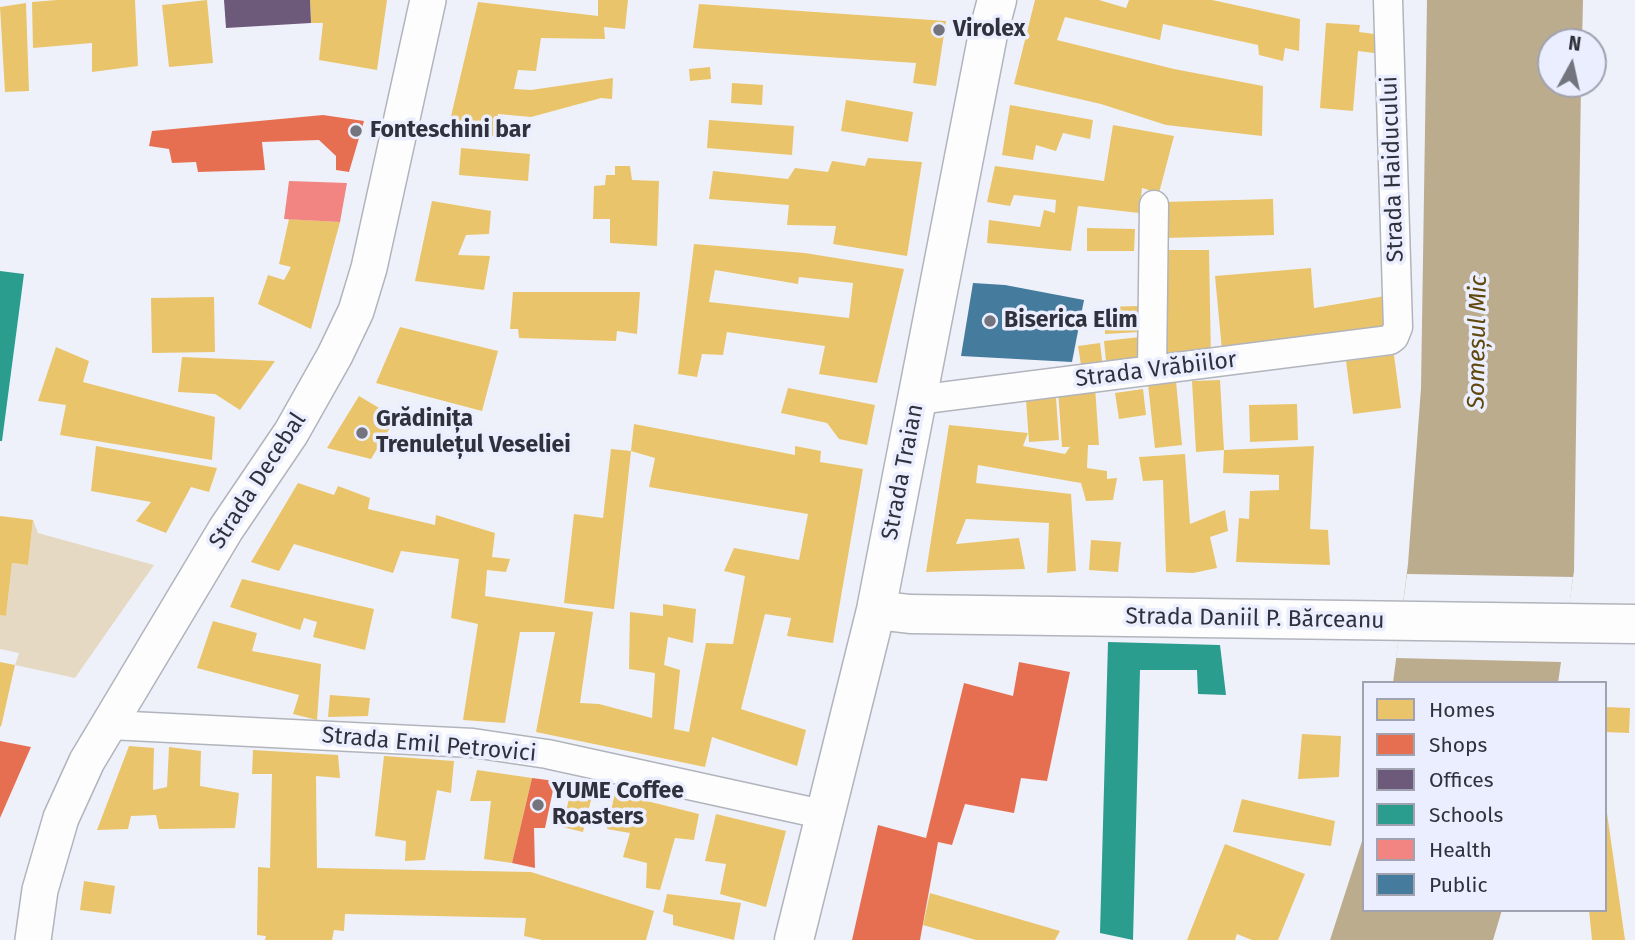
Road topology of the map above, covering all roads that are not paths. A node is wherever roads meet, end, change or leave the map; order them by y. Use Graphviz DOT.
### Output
graph roads {
  1 [pos="428,0"];
  2 [pos="997,0"];
  3 [pos="1388,0"];
  4 [pos="1154,205"];
  5 [pos="1394,337"];
  6 [pos="1152,370"];
  7 [pos="917,400"];
  8 [pos="876,610"];
  9 [pos="1635,624"];
  10 [pos="110,725"];
  11 [pos="826,815"];
  12 [pos="33,940"];
  13 [pos="794,940"];
  1 -- 10 [label="street, Strada Decebal"];
  2 -- 7 [label="main road, Strada Traian"];
  3 -- 5 [label="street, Strada Haiducului"];
  4 -- 6 [label="street"];
  5 -- 6 [label="street, Strada Vrăbiilor"];
  6 -- 7 [label="street, Strada Vrăbiilor"];
  7 -- 8 [label="main road, Strada Traian"];
  8 -- 9 [label="main road, Strada Daniil P. Bărceanu"];
  8 -- 11 [label="main road, Strada Traian"];
  10 -- 11 [label="street, Strada Emil Petrovici"];
  10 -- 12 [label="street, Strada Decebal"];
  11 -- 13 [label="main road, Strada Traian"];
}
